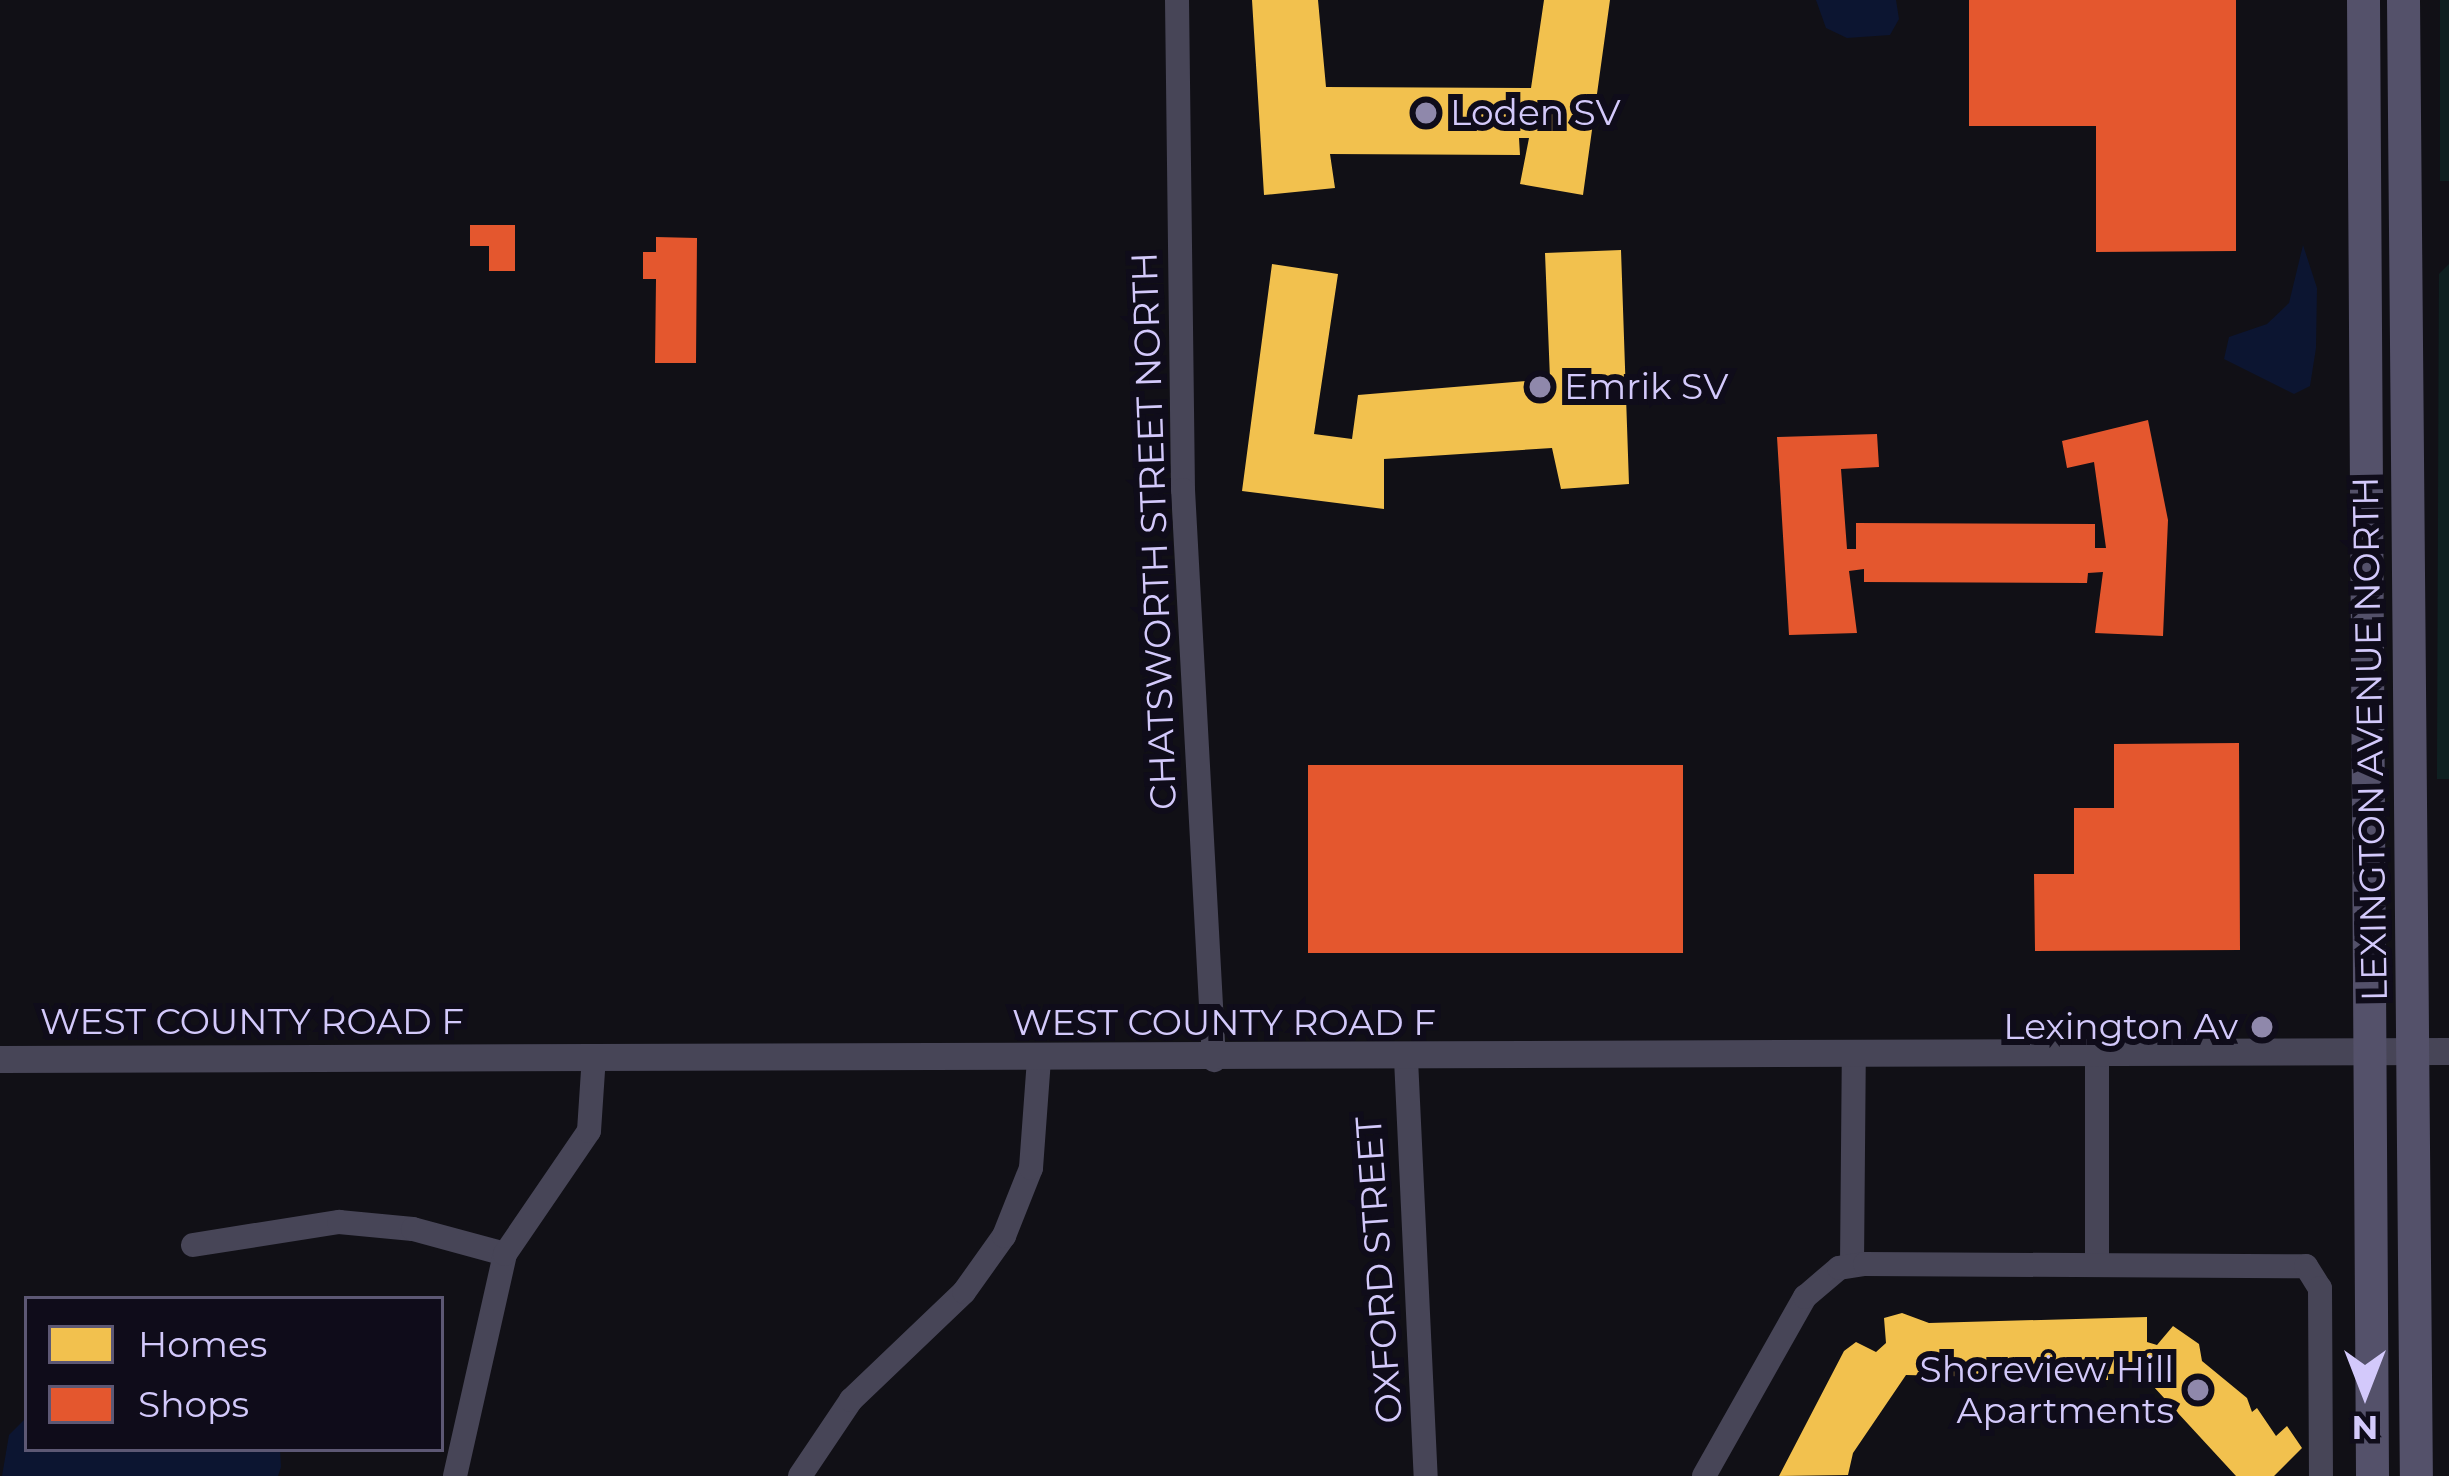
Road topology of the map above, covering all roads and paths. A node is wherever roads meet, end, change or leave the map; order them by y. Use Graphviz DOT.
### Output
graph roads {
  1 [pos="1177,0"];
  2 [pos="2363,0"];
  3 [pos="2402,0"];
  4 [pos="2414,1050"];
  5 [pos="2369,1051"];
  6 [pos="2449,1051"];
  7 [pos="2097,1054"];
  8 [pos="1854,1055"];
  9 [pos="594,1056"];
  10 [pos="0,1059"];
  11 [pos="1406,1059"];
  12 [pos="1039,1060"];
  13 [pos="1214,1060"];
  14 [pos="193,1244"];
  15 [pos="505,1254"];
  16 [pos="1852,1264"];
  17 [pos="2097,1264"];
  18 [pos="455,1476"];
  19 [pos="800,1476"];
  20 [pos="1426,1476"];
  21 [pos="1704,1476"];
  22 [pos="2321,1476"];
  23 [pos="2372,1476"];
  24 [pos="2416,1476"];
  1 -- 13 [label="street, CHATSWORTH STREET NORTH"];
  2 -- 5 [label="main road, LEXINGTON AVENUE NORTH"];
  3 -- 4 [label="main road, LEXINGTON AVENUE NORTH"];
  4 -- 5 [label="street, WEST COUNTY ROAD F"];
  4 -- 6 [label="street, WEST COUNTY ROAD F"];
  4 -- 24 [label="main road, LEXINGTON AVENUE NORTH"];
  5 -- 7 [label="street, WEST COUNTY ROAD F"];
  5 -- 23 [label="main road, LEXINGTON AVENUE NORTH"];
  7 -- 8 [label="street, WEST COUNTY ROAD F"];
  7 -- 17 [label="street"];
  8 -- 11 [label="street, WEST COUNTY ROAD F"];
  8 -- 16 [label="street"];
  9 -- 10 [label="street, WEST COUNTY ROAD F"];
  9 -- 12 [label="street, WEST COUNTY ROAD F"];
  9 -- 15 [label="street"];
  11 -- 13 [label="street, WEST COUNTY ROAD F"];
  11 -- 20 [label="street, OXFORD STREET"];
  12 -- 13 [label="street, WEST COUNTY ROAD F"];
  12 -- 19 [label="street"];
  14 -- 15 [label="street"];
  15 -- 18 [label="street"];
  16 -- 17 [label="street"];
  16 -- 21 [label="street"];
  17 -- 22 [label="street"];
}
